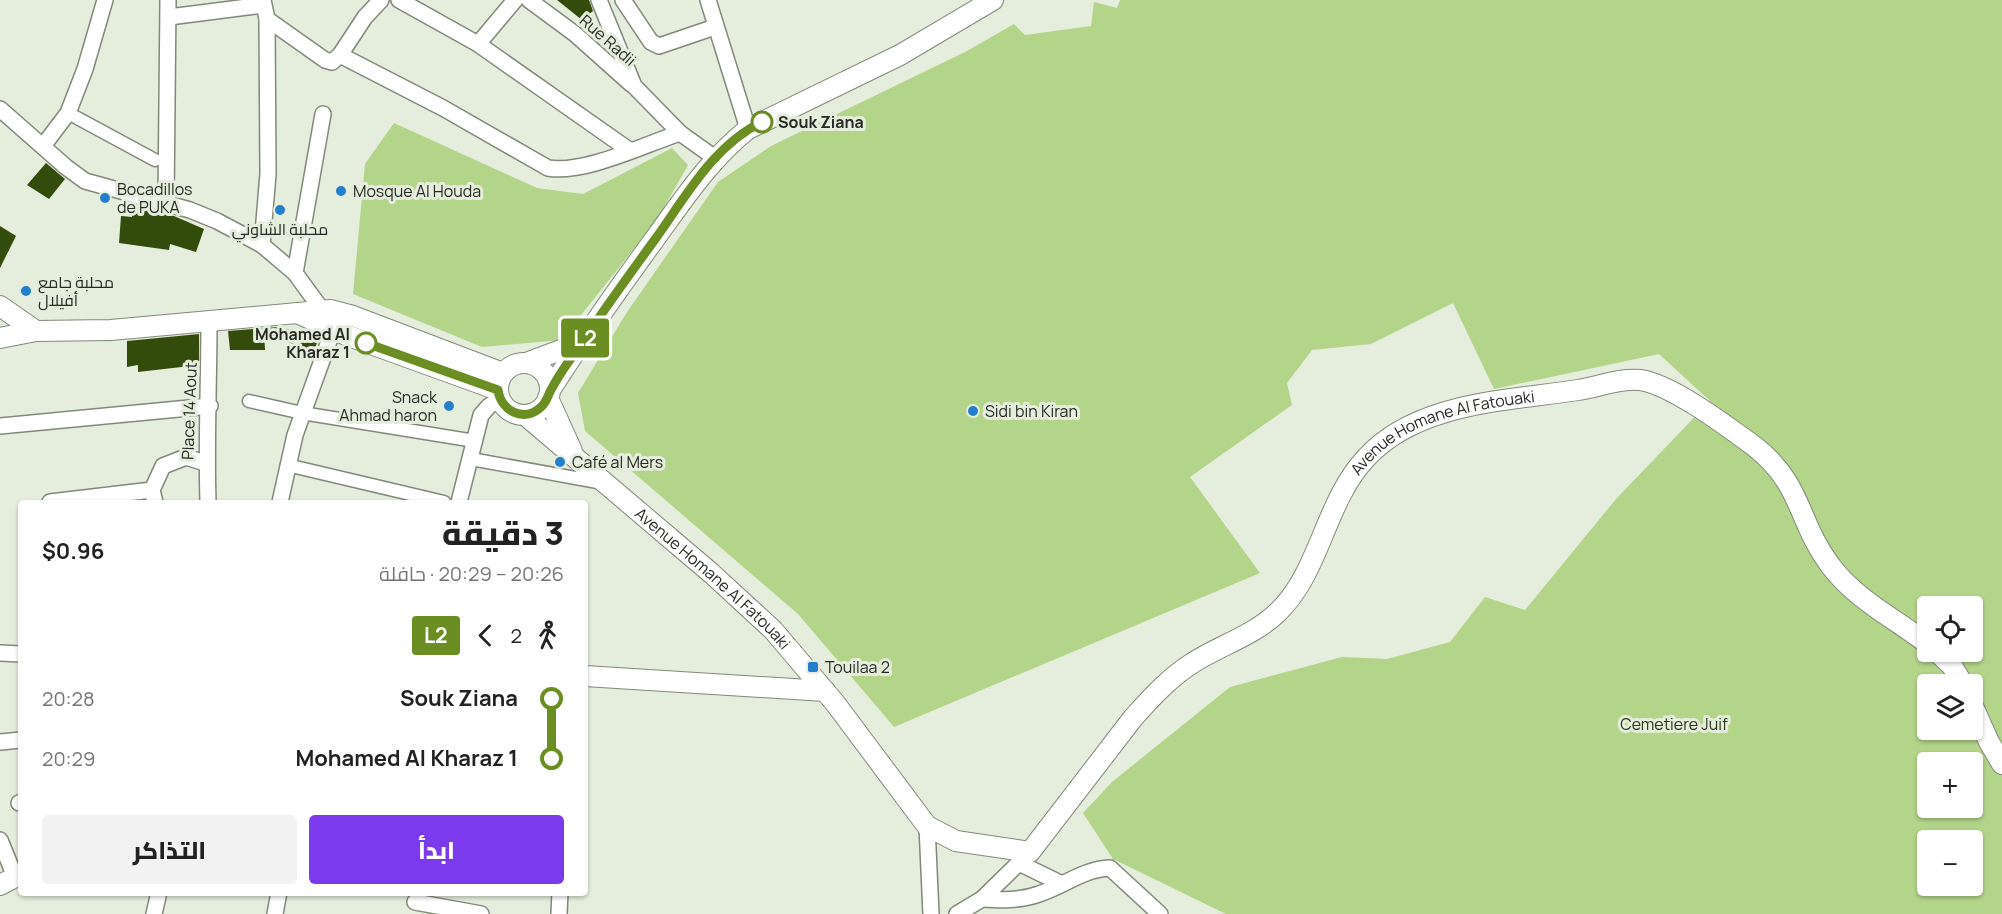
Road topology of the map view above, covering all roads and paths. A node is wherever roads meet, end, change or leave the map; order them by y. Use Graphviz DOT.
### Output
graph roads {
  1 [pos="105,0"];
  2 [pos="168,0"];
  3 [pos="381,0"];
  4 [pos="399,0"];
  5 [pos="515,0"];
  6 [pos="529,0"];
  7 [pos="598,0"];
  8 [pos="624,0"];
  9 [pos="708,0"];
  10 [pos="993,0"];
  11 [pos="265,8"];
  12 [pos="169,17"];
  13 [pos="715,27"];
  14 [pos="478,44"];
  15 [pos="340,55"];
  16 [pos="634,86"];
  17 [pos="0,109"];
  18 [pos="68,113"];
  19 [pos="323,114"];
  20 [pos="748,129"];
  21 [pos="680,133"];
  22 [pos="43,146"];
  23 [pos="629,150"];
  24 [pos="715,158"];
  25 [pos="155,160"];
  26 [pos="166,203"];
  27 [pos="262,245"];
  28 [pos="295,273"];
  29 [pos="0,306"];
  30 [pos="209,320"];
  31 [pos="324,321"];
  32 [pos="36,332"];
  33 [pos="0,338"];
  34 [pos="582,342"];
  35 [pos="526,363"];
  36 [pos="500,387"];
  37 [pos="549,394"];
  38 [pos="249,401"];
  39 [pos="210,406"];
  40 [pos="302,413"];
  41 [pos="525,415"];
  42 [pos="0,426"];
  43 [pos="475,441"];
  44 [pos="574,456"];
  45 [pos="471,459"];
  46 [pos="205,463"];
  47 [pos="287,465"];
  48 [pos="609,484"];
  49 [pos="153,496"];
  50 [pos="84,500"];
  51 [pos="208,500"];
  52 [pos="280,500"];
  53 [pos="442,500"];
  54 [pos="452,500"];
  55 [pos="1917,636"];
  56 [pos="0,653"];
  57 [pos="18,654"];
  58 [pos="1948,662"];
  59 [pos="1957,674"];
  60 [pos="588,676"];
  61 [pos="825,691"];
  62 [pos="1983,729"];
  63 [pos="18,740"];
  64 [pos="0,742"];
  65 [pos="2002,764"];
  66 [pos="927,826"];
  67 [pos="0,840"];
  68 [pos="1026,858"];
  69 [pos="12,879"];
  70 [pos="1062,884"];
  71 [pos="158,896"];
  72 [pos="278,896"];
  73 [pos="560,896"];
  74 [pos="982,899"];
  75 [pos="415,903"];
  76 [pos="154,914"];
  77 [pos="275,914"];
  78 [pos="481,914"];
  79 [pos="559,914"];
  80 [pos="931,914"];
  81 [pos="957,914"];
  82 [pos="1161,914"];
  1 -- 18 [label="street"];
  2 -- 12 [label="street"];
  3 -- 15 [label="street"];
  4 -- 14 [label="street"];
  5 -- 14 [label="street"];
  6 -- 16 [label="street, Rue Radii"];
  7 -- 16 [label="street"];
  8 -- 13 [label="street"];
  9 -- 13 [label="street"];
  10 -- 20 [label="street"];
  11 -- 12 [label="street"];
  11 -- 15 [label="street"];
  11 -- 27 [label="street"];
  12 -- 26 [label="street"];
  13 -- 20 [label="street"];
  14 -- 23 [label="street"];
  15 -- 23 [label="street"];
  16 -- 21 [label="street, Rue Radii"];
  17 -- 22 [label="street"];
  18 -- 22 [label="street"];
  18 -- 25 [label="street"];
  19 -- 28 [label="street"];
  20 -- 24 [label="street"];
  21 -- 23 [label="street"];
  21 -- 24 [label="street, Rue Radii"];
  22 -- 26 [label="street"];
  24 -- 34 [label="street"];
  26 -- 27 [label="street"];
  27 -- 28 [label="street"];
  28 -- 31 [label="street"];
  29 -- 32 [label="street"];
  30 -- 31 [label="street"];
  30 -- 32 [label="street"];
  30 -- 39 [label="street, Place 14 Aout"];
  31 -- 36 [label="street"];
  31 -- 40 [label="street"];
  32 -- 33 [label="street"];
  34 -- 35 [label="street"];
  34 -- 37 [label="street"];
  35 -- 36 [label="street"];
  35 -- 37 [label="street"];
  36 -- 41 [label="street"];
  36 -- 43 [label="street"];
  37 -- 41 [label="street"];
  37 -- 44 [label="street, Avenue Homane Al Fatouaki"];
  38 -- 40 [label="street"];
  39 -- 42 [label="street"];
  39 -- 46 [label="street, Place 14 Aout"];
  40 -- 43 [label="street"];
  40 -- 47 [label="street"];
  41 -- 44 [label="street, Avenue Homane Al Fatouaki"];
  43 -- 45 [label="street"];
  44 -- 48 [label="street, Avenue Homane Al Fatouaki"];
  45 -- 48 [label="street"];
  45 -- 54 [label="street"];
  46 -- 49 [label="street"];
  46 -- 51 [label="street, Place 14 Aout"];
  47 -- 52 [label="street"];
  47 -- 53 [label="street"];
  48 -- 61 [label="street, Avenue Homane Al Fatouaki"];
  49 -- 50 [label="street"];
  55 -- 68 [label="street, Avenue Homane Al Fatouaki"];
  56 -- 57 [label="street"];
  58 -- 59 [label="street"];
  60 -- 61 [label="street"];
  61 -- 66 [label="street, Avenue Homane Al Fatouaki"];
  62 -- 65 [label="street"];
  63 -- 64 [label="street"];
  66 -- 68 [label="street, Avenue Homane Al Fatouaki"];
  66 -- 80 [label="street"];
  67 -- 69 [label="street"];
  68 -- 70 [label="street"];
  68 -- 74 [label="street, Avenue Homane Al Fatouaki"];
  70 -- 74 [label="street"];
  70 -- 82 [label="street"];
  71 -- 76 [label="street"];
  72 -- 77 [label="street"];
  73 -- 79 [label="street"];
  74 -- 81 [label="street, Avenue Homane Al Fatouaki"];
  75 -- 78 [label="street"];
}
